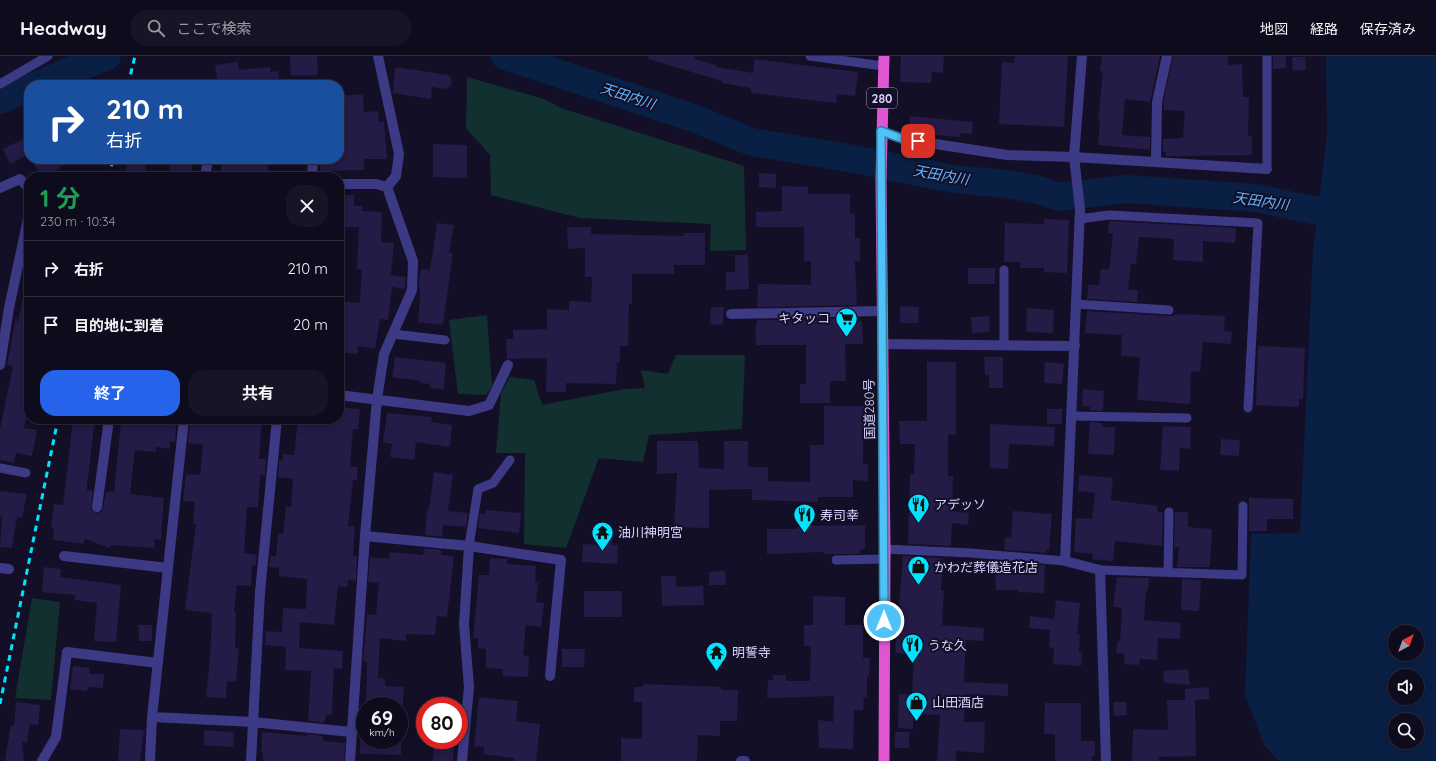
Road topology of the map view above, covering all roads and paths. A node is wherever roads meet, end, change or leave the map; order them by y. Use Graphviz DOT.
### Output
graph roads {
  1 [pos="48,56"];
  2 [pos="378,56"];
  3 [pos="810,56"];
  4 [pos="1082,56"];
  5 [pos="1167,56"];
  6 [pos="1267,56"];
  7 [pos="884,61"];
  8 [pos="0,84"];
  9 [pos="881,135"];
  10 [pos="1074,162"];
  11 [pos="1156,162"];
  12 [pos="1267,169"];
  13 [pos="24,184"];
  14 [pos="344,184"];
  15 [pos="387,187"];
  16 [pos="0,188"];
  17 [pos="1080,214"];
  18 [pos="24,238"];
  19 [pos="1004,270"];
  20 [pos="1076,304"];
  21 [pos="1169,310"];
  22 [pos="882,311"];
  23 [pos="732,314"];
  24 [pos="393,334"];
  25 [pos="445,340"];
  26 [pos="882,344"];
  27 [pos="1004,345"];
  28 [pos="1075,346"];
  29 [pos="0,365"];
  30 [pos="508,365"];
  31 [pos="344,396"];
  32 [pos="377,399"];
  33 [pos="1248,408"];
  34 [pos="1072,416"];
  35 [pos="1187,418"];
  36 [pos="108,424"];
  37 [pos="183,424"];
  38 [pos="277,424"];
  39 [pos="510,460"];
  40 [pos="0,468"];
  41 [pos="26,473"];
  42 [pos="1243,506"];
  43 [pos="97,507"];
  44 [pos="1169,512"];
  45 [pos="365,536"];
  46 [pos="469,546"];
  47 [pos="885,554"];
  48 [pos="64,556"];
  49 [pos="836,560"];
  50 [pos="1065,560"];
  51 [pos="168,568"];
  52 [pos="1100,570"];
  53 [pos="1168,572"];
  54 [pos="158,663"];
  55 [pos="550,676"];
  56 [pos="152,718"];
  57 [pos="253,722"];
  58 [pos="351,732"];
  59 [pos="42,761"];
  60 [pos="150,761"];
  61 [pos="251,761"];
  62 [pos="350,761"];
  63 [pos="462,761"];
  64 [pos="741,761"];
  65 [pos="745,761"];
  66 [pos="884,761"];
  67 [pos="1106,761"];
  1 -- 8 [label="lane"];
  2 -- 15 [label="street"];
  3 -- 7 [label="lane"];
  4 -- 10 [label="street"];
  5 -- 11 [label="street"];
  6 -- 12 [label="lane"];
  7 -- 9 [label="highway, 国道280号 / 280"];
  9 -- 10 [label="street"];
  9 -- 22 [label="highway, 国道280号 / 280"];
  10 -- 11 [label="street"];
  10 -- 17 [label="street"];
  11 -- 12 [label="street"];
  13 -- 16 [label="street"];
  14 -- 15 [label="street"];
  15 -- 24 [label="street"];
  17 -- 20 [label="street"];
  17 -- 33 [label="lane"];
  18 -- 29 [label="street"];
  19 -- 27 [label="lane"];
  20 -- 21 [label="lane"];
  20 -- 28 [label="street"];
  22 -- 23 [label="street"];
  22 -- 26 [label="highway, 国道280号 / 280"];
  24 -- 25 [label="lane"];
  24 -- 32 [label="street"];
  26 -- 27 [label="street"];
  26 -- 47 [label="highway, 国道280号 / 280"];
  27 -- 28 [label="street"];
  28 -- 34 [label="street"];
  30 -- 32 [label="street"];
  31 -- 32 [label="street"];
  32 -- 45 [label="street"];
  34 -- 35 [label="lane"];
  34 -- 50 [label="street"];
  36 -- 43 [label="street"];
  37 -- 51 [label="street"];
  38 -- 57 [label="street"];
  39 -- 46 [label="lane"];
  40 -- 41 [label="lane"];
  42 -- 53 [label="lane"];
  44 -- 53 [label="lane"];
  45 -- 46 [label="street"];
  45 -- 58 [label="street"];
  46 -- 55 [label="street"];
  46 -- 63 [label="street"];
  47 -- 49 [label="lane"];
  47 -- 50 [label="lane"];
  47 -- 66 [label="highway, 国道280号 / 280"];
  48 -- 51 [label="street"];
  50 -- 52 [label="street"];
  51 -- 54 [label="street"];
  52 -- 53 [label="lane"];
  52 -- 67 [label="street"];
  54 -- 56 [label="street"];
  54 -- 59 [label="street"];
  56 -- 57 [label="street"];
  56 -- 60 [label="street"];
  57 -- 58 [label="street"];
  57 -- 61 [label="street"];
  58 -- 62 [label="street"];
  64 -- 65 [label="street"];
}
